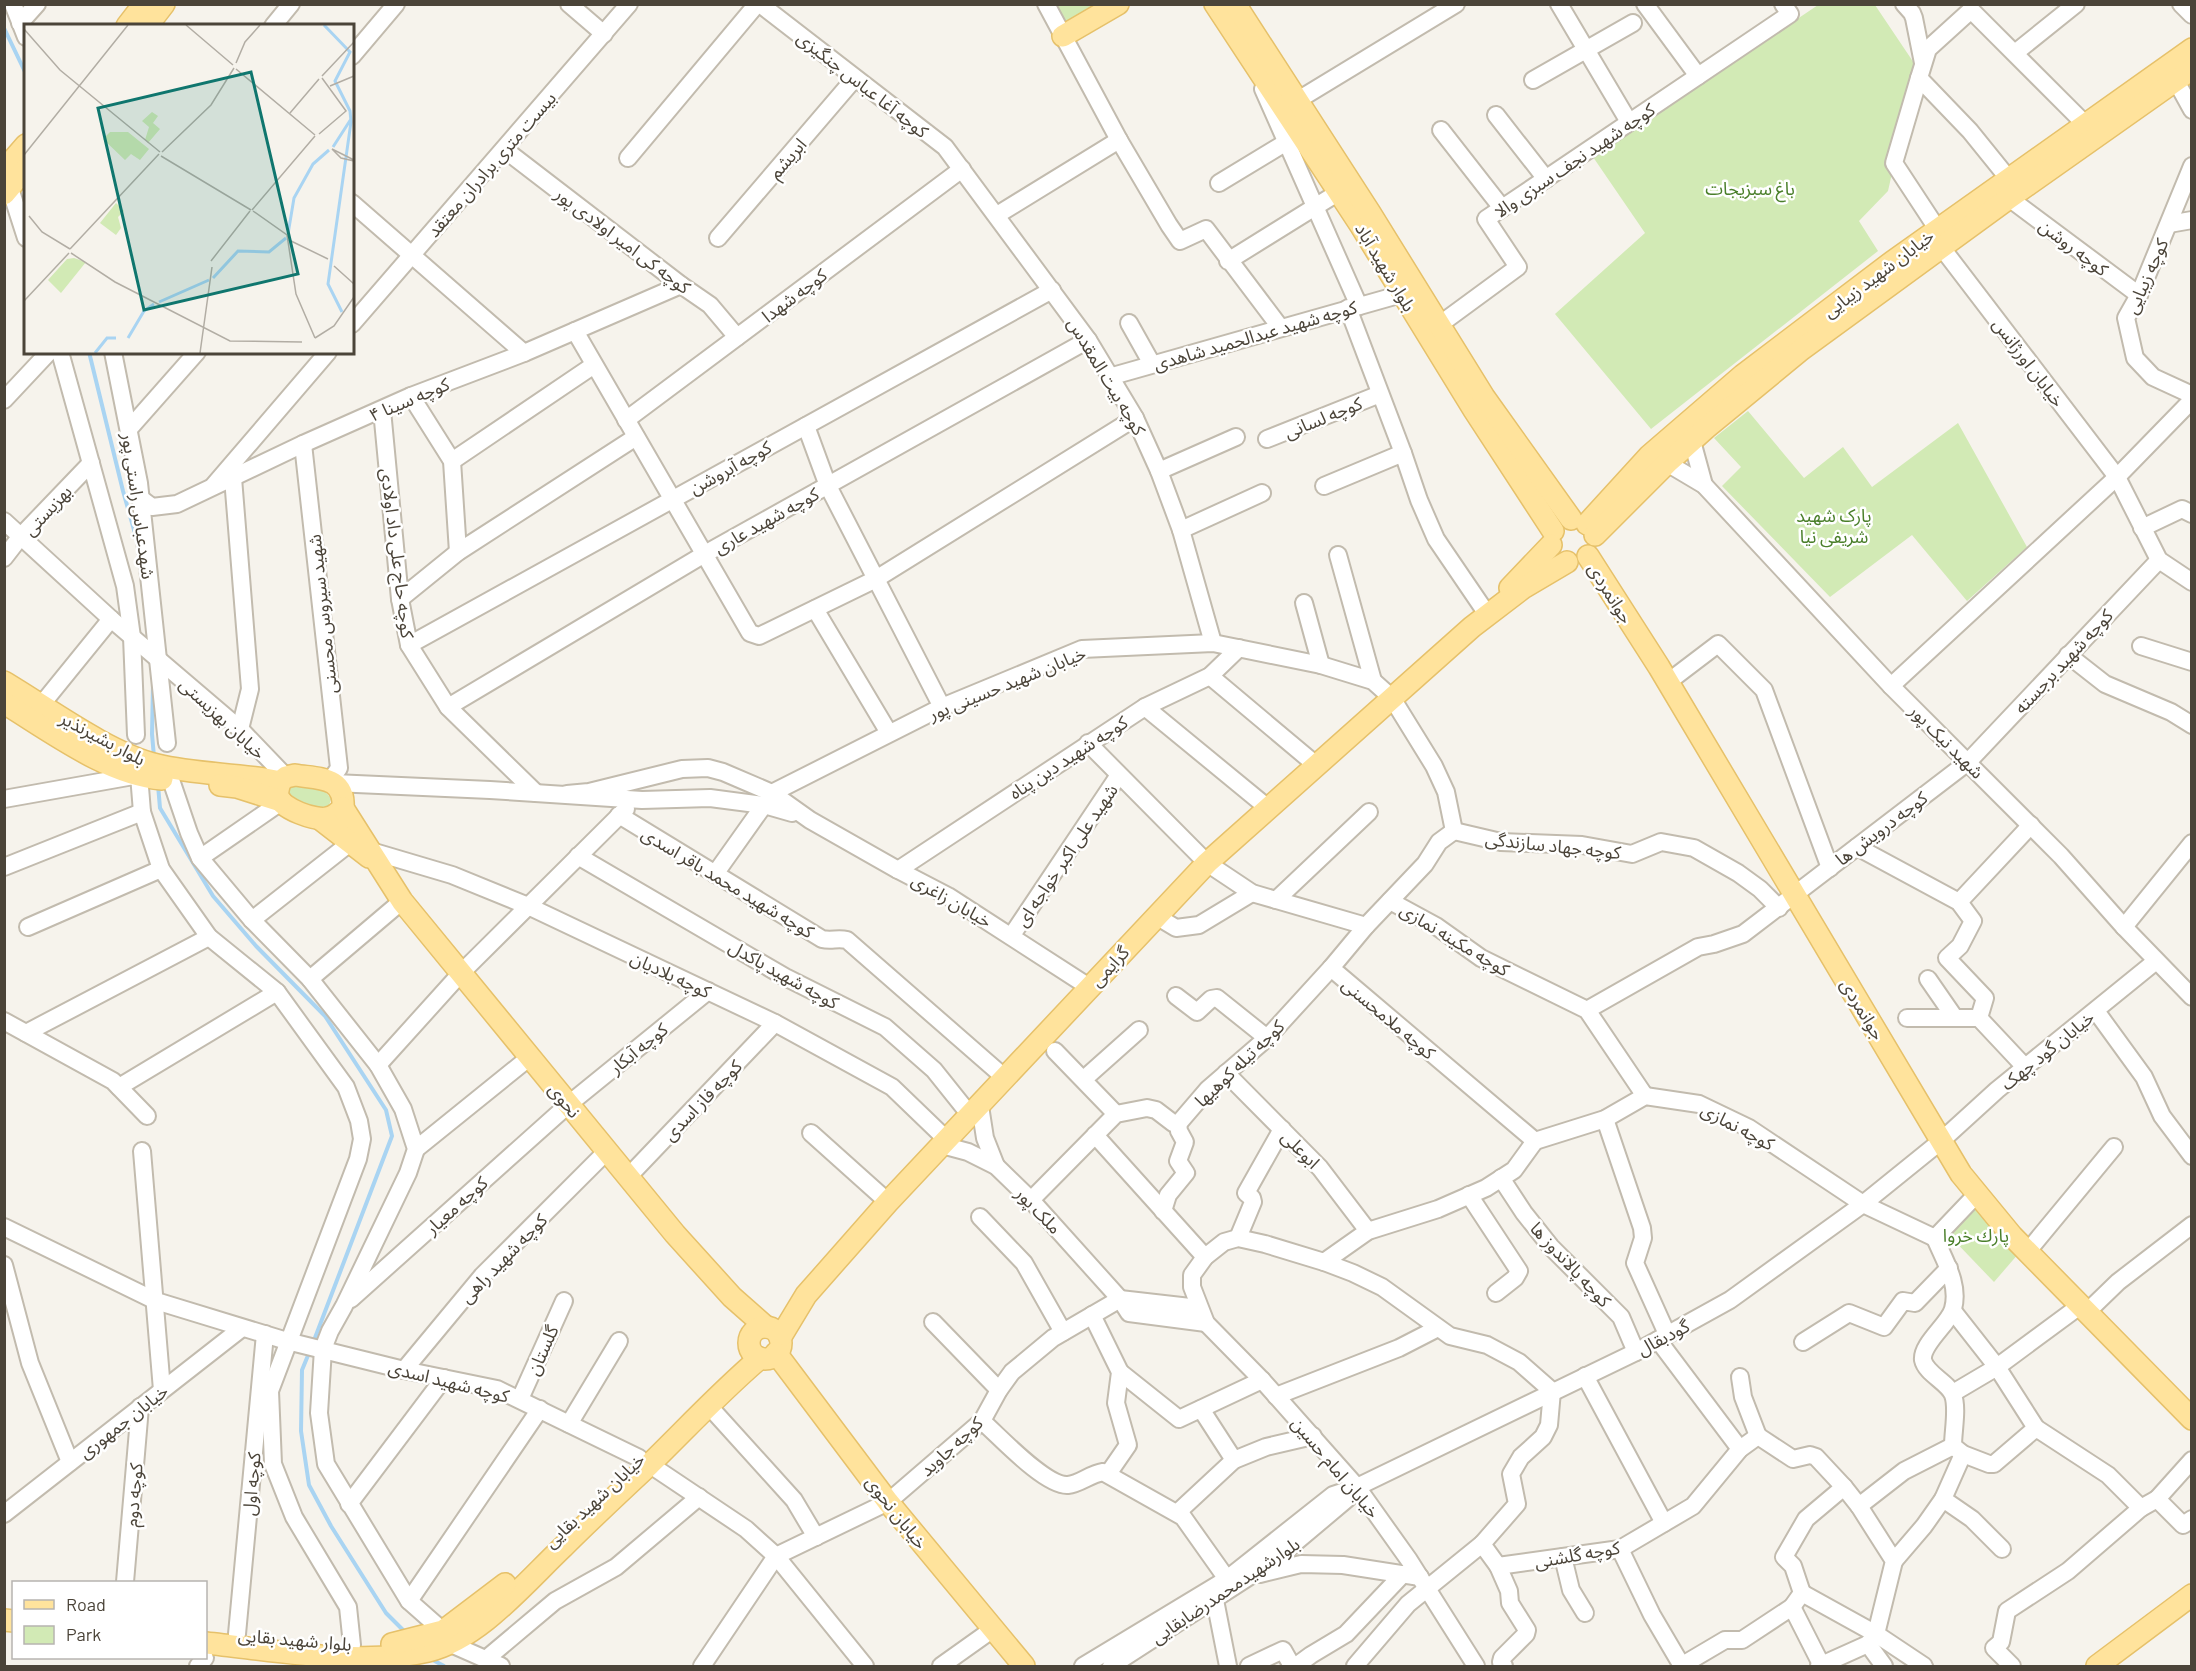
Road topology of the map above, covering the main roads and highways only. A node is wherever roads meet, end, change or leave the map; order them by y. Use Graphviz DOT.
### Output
graph roads {
  1 [pos="144,4"];
  2 [pos="164,4"];
  3 [pos="1118,4"];
  4 [pos="1215,4"];
  5 [pos="1234,4"];
  6 [pos="129,24"];
  7 [pos="149,24"];
  8 [pos="1063,36"];
  9 [pos="2192,49"];
  10 [pos="2184,75"];
  11 [pos="24,148"];
  12 [pos="24,169"];
  13 [pos="6,178"];
  14 [pos="2009,188"];
  15 [pos="1870,290"];
  16 [pos="1565,524"];
  17 [pos="1588,556"];
  18 [pos="1567,562"];
  19 [pos="1479,619"];
  20 [pos="4,682"];
  21 [pos="4,703"];
  22 [pos="255,785"];
  23 [pos="282,791"];
  24 [pos="337,793"];
  25 [pos="320,819"];
  26 [pos="374,857"];
  27 [pos="764,1342"];
  28 [pos="2192,1419"];
  29 [pos="644,1461"];
  30 [pos="2192,1596"];
  31 [pos="2192,1610"];
  32 [pos="440,1637"];
  33 [pos="207,1646"];
  34 [pos="346,1656"];
  35 [pos="384,1658"];
  36 [pos="1024,1666"];
  37 [pos="2097,1666"];
  38 [pos="2119,1666"];
  1 -- 6 [label="main road"];
  2 -- 7 [label="main road"];
  3 -- 8 [label="main road"];
  4 -- 16 [label="main road, بلوار شهید آباد"];
  5 -- 16 [label="main road, بلوار شهید آباد"];
  9 -- 14 [label="main road, خیابان شهید زیبایی"];
  10 -- 14 [label="main road, خیابان شهید زیبایی"];
  11 -- 13 [label="main road"];
  12 -- 13 [label="main road"];
  14 -- 15 [label="main road, خیابان شهید زیبایی"];
  15 -- 16 [label="main road, خیابان شهید زیبایی"];
  15 -- 16 [label="main road, خیابان شهید زیبایی"];
  16 -- 17 [label="main road"];
  16 -- 18 [label="main road"];
  16 -- 19 [label="main road, خیابان شهید زیبایی"];
  17 -- 18 [label="main road"];
  17 -- 28 [label="main road, جوانمردی"];
  18 -- 19 [label="main road"];
  19 -- 27 [label="main road, گرایمی"];
  20 -- 22 [label="main road, بلوار بشیرنذیر"];
  21 -- 22 [label="main road"];
  22 -- 23 [label="main road, بلوار بشیرنذیر"];
  23 -- 24 [label="main road"];
  23 -- 25 [label="main road"];
  24 -- 25 [label="main road"];
  24 -- 26 [label="main road, نحوی"];
  25 -- 26 [label="main road"];
  26 -- 27 [label="main road, نحوی"];
  27 -- 29 [label="main road, خیابان شهید بقایی"];
  27 -- 29 [label="main road, خیابان شهید بقایی"];
  27 -- 36 [label="main road, خیابان نحوی"];
  29 -- 32 [label="main road, خیابان شهید بقایی"];
  30 -- 37 [label="main road"];
  31 -- 38 [label="main road"];
  32 -- 35 [label="main road, بلوار شهید بقایی"];
  33 -- 34 [label="main road, بلوار شهید بقایی"];
  33 -- 34 [label="main road, بلوار شهید بقایی"];
  34 -- 35 [label="main road, بلوار شهید بقایی"];
}
